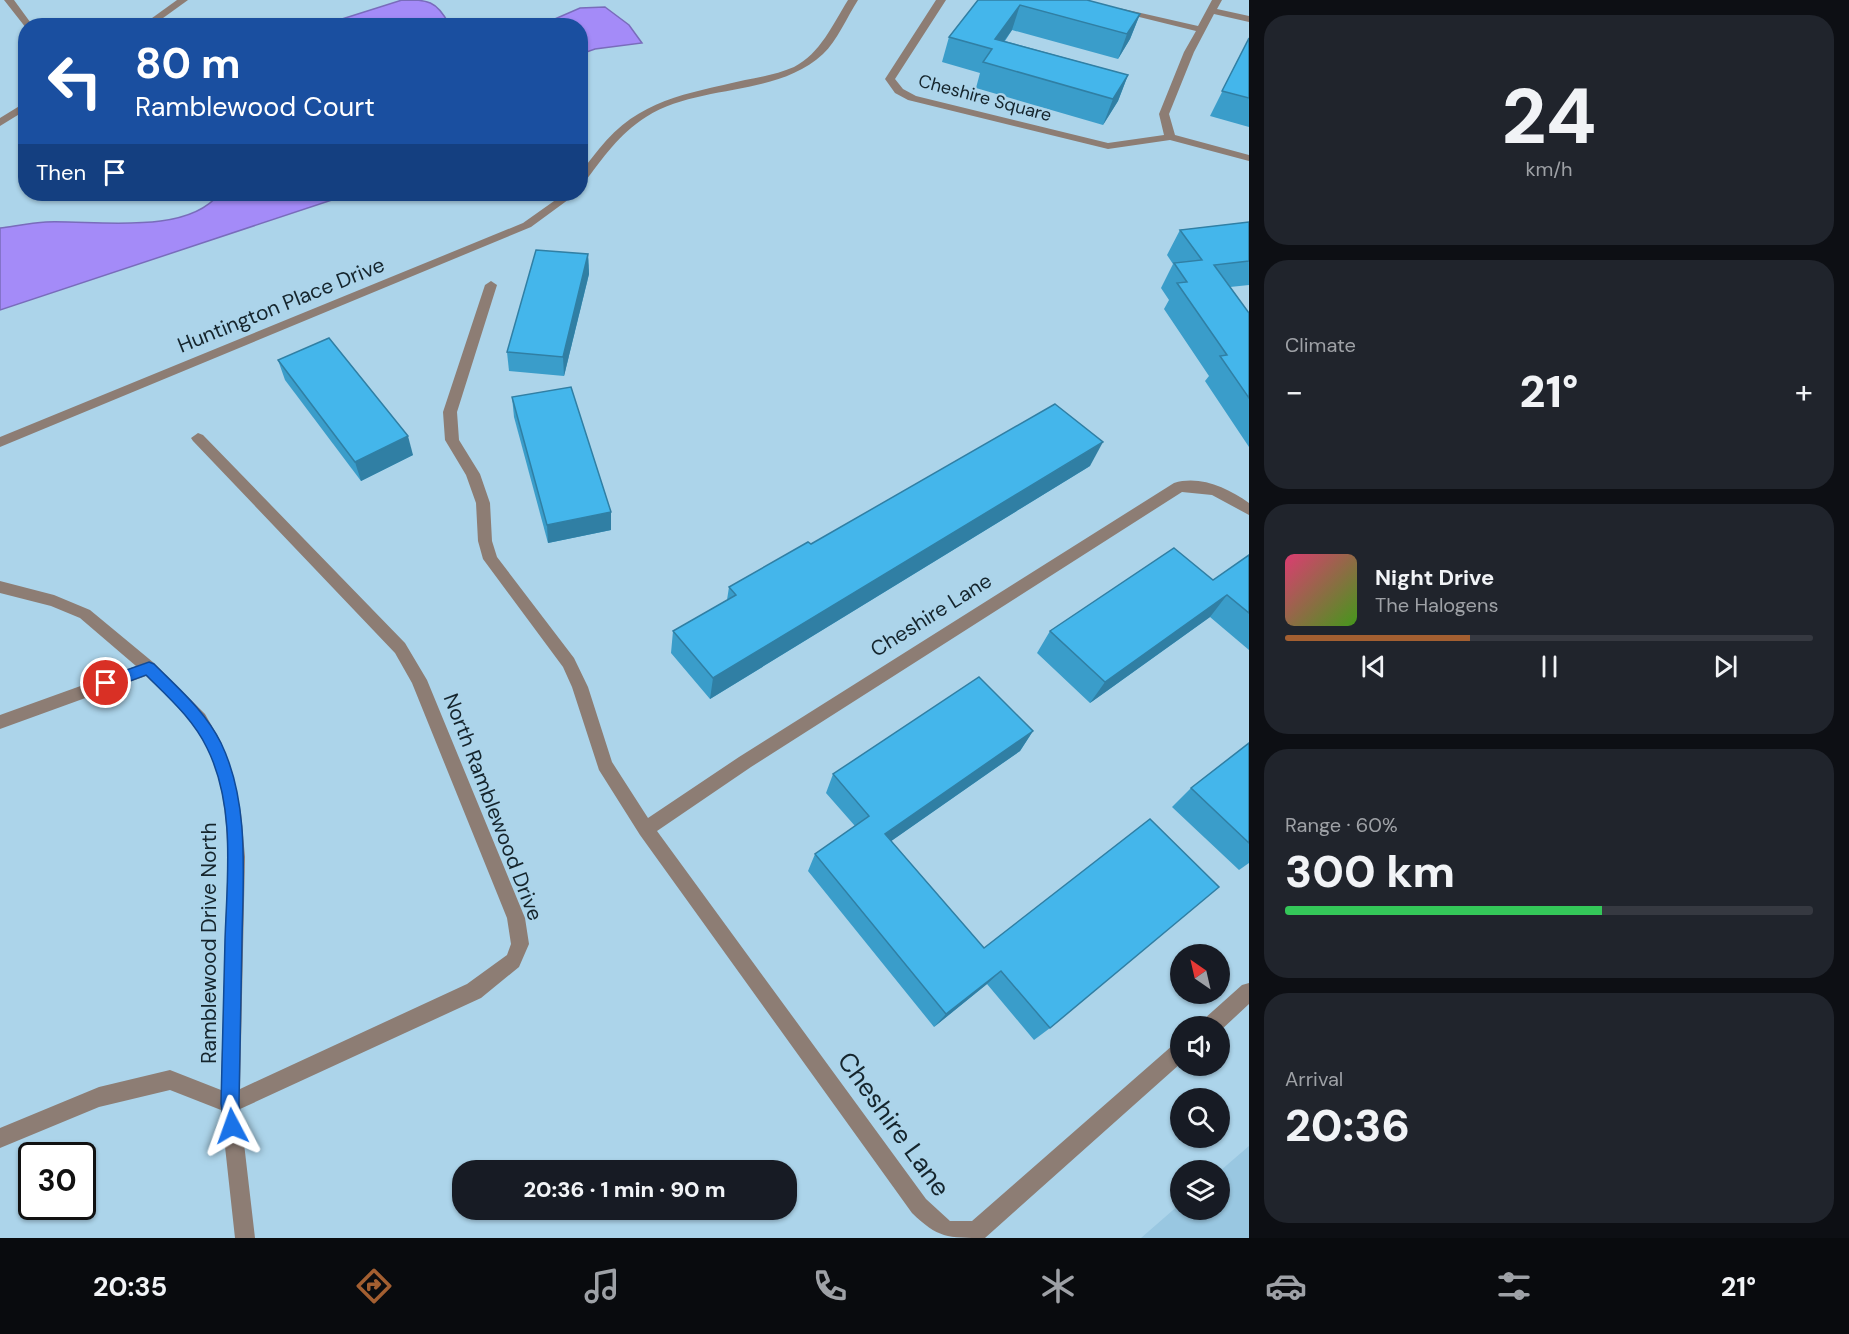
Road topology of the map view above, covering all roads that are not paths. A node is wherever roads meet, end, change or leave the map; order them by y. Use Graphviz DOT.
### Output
graph roads {
  1 [pos="9,0"];
  2 [pos="183,0"];
  3 [pos="853,0"];
  4 [pos="941,0"];
  5 [pos="1216,0"];
  6 [pos="1108,7"];
  7 [pos="1211,10"];
  8 [pos="23,18"];
  9 [pos="157,18"];
  10 [pos="1249,19"];
  11 [pos="1200,29"];
  12 [pos="18,111"];
  13 [pos="0,123"];
  14 [pos="1170,137"];
  15 [pos="1249,158"];
  16 [pos="588,171"];
  17 [pos="560,201"];
  18 [pos="491,285"];
  19 [pos="198,438"];
  20 [pos="0,442"];
  21 [pos="1249,510"];
  22 [pos="0,587"];
  23 [pos="149,668"];
  24 [pos="0,722"];
  25 [pos="646,829"];
  26 [pos="1249,992"];
  27 [pos="1222,1016"];
  28 [pos="1170,1061"];
  29 [pos="230,1104"];
  30 [pos="0,1138"];
  31 [pos="246,1238"];
  1 -- 8 [label="street"];
  2 -- 9 [label="street"];
  3 -- 16 [label="street"];
  4 -- 14 [label="street, Cheshire Square"];
  5 -- 7 [label="street"];
  6 -- 11 [label="street"];
  7 -- 10 [label="street"];
  7 -- 11 [label="street"];
  11 -- 14 [label="street"];
  12 -- 13 [label="street"];
  14 -- 15 [label="street, Cheshire Square"];
  17 -- 20 [label="street, Huntington Place Drive"];
  18 -- 25 [label="street, Cheshire Lane"];
  19 -- 29 [label="street, North Ramblewood Drive"];
  21 -- 25 [label="street, Cheshire Lane"];
  22 -- 23 [label="street, Ramblewood Drive North"];
  23 -- 24 [label="street"];
  23 -- 29 [label="street, Ramblewood Drive North"];
  25 -- 28 [label="street, Cheshire Lane"];
  26 -- 27 [label="street"];
  29 -- 30 [label="street"];
  29 -- 31 [label="street, Ramblewood Drive North"];
}
